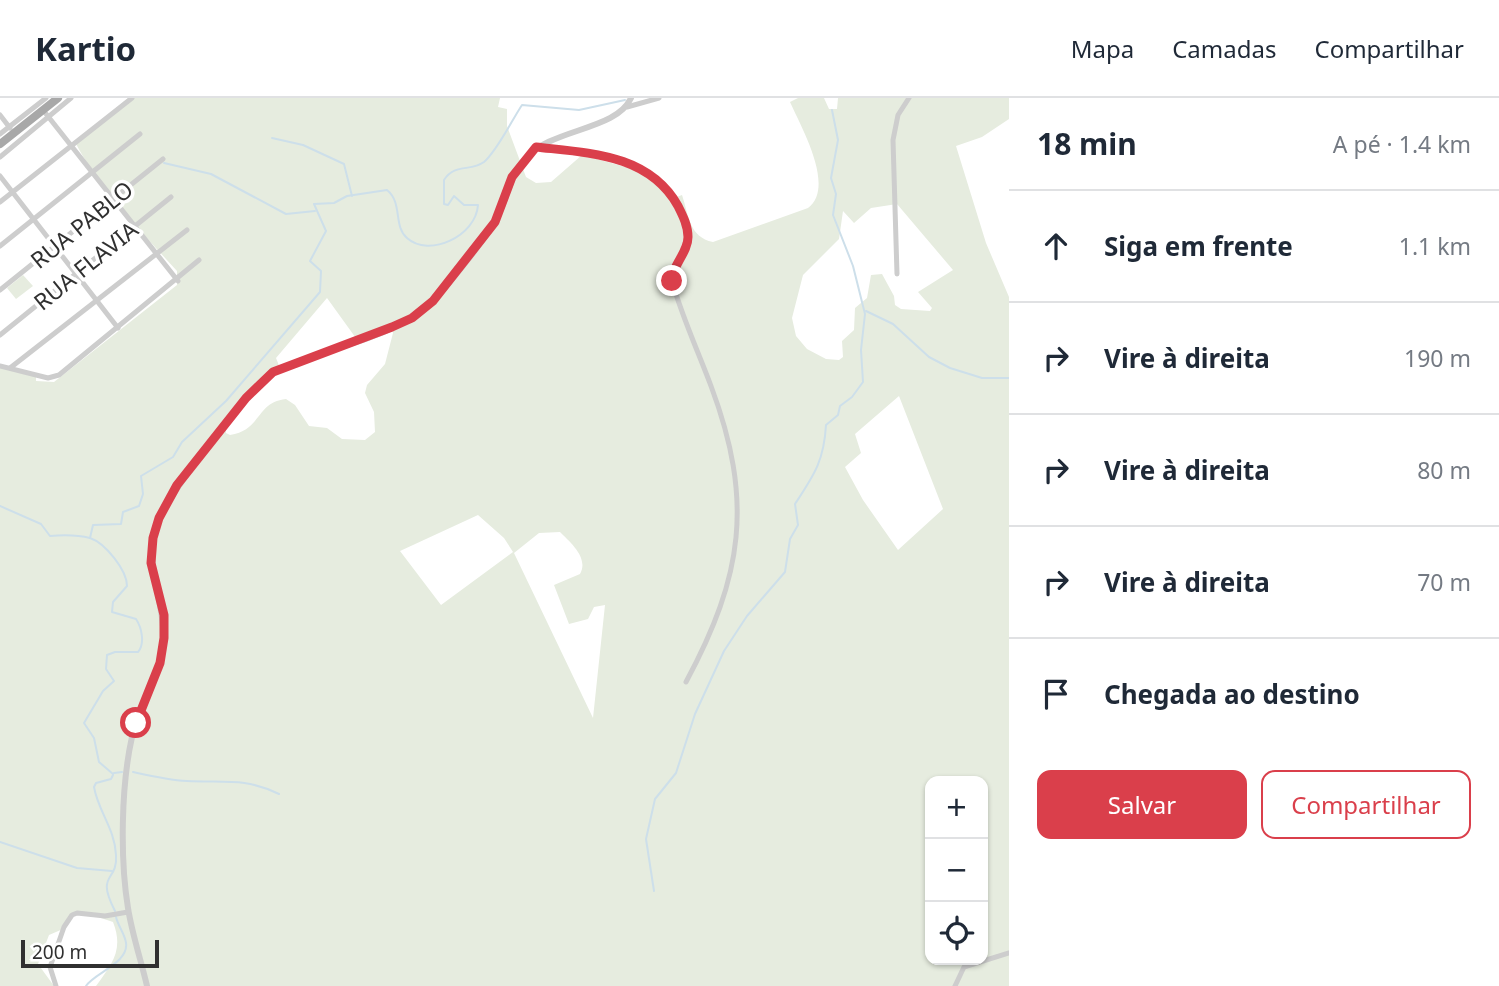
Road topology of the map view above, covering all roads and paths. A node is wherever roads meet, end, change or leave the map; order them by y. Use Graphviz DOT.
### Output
graph roads {
  1 [pos="46,98"];
  2 [pos="58,98"];
  3 [pos="71,98"];
  4 [pos="132,98"];
  5 [pos="659,98"];
  6 [pos="909,98"];
  7 [pos="629,102"];
  8 [pos="46,113"];
  9 [pos="0,115"];
  10 [pos="12,130"];
  11 [pos="0,134"];
  12 [pos="140,135"];
  13 [pos="0,144"];
  14 [pos="71,145"];
  15 [pos="536,147"];
  16 [pos="0,157"];
  17 [pos="163,159"];
  18 [pos="92,172"];
  19 [pos="0,176"];
  20 [pos="13,192"];
  21 [pos="172,197"];
  22 [pos="114,200"];
  23 [pos="0,202"];
  24 [pos="34,220"];
  25 [pos="135,227"];
  26 [pos="187,230"];
  27 [pos="0,246"];
  28 [pos="55,247"];
  29 [pos="155,253"];
  30 [pos="199,260"];
  31 [pos="77,274"];
  32 [pos="897,274"];
  33 [pos="178,281"];
  34 [pos="0,290"];
  35 [pos="97,301"];
  36 [pos="118,328"];
  37 [pos="0,335"];
  38 [pos="0,366"];
  39 [pos="10,368"];
  40 [pos="686,682"];
  41 [pos="128,912"];
  42 [pos="1009,953"];
  43 [pos="56,986"];
  44 [pos="147,986"];
  45 [pos="955,986"];
  1 -- 10 [label="street"];
  2 -- 8 [label="main road"];
  3 -- 8 [label="street"];
  4 -- 14 [label="street"];
  5 -- 7 [label="street"];
  6 -- 32 [label="street"];
  7 -- 15 [label="street"];
  8 -- 10 [label="main road"];
  8 -- 14 [label="street"];
  8 -- 16 [label="street"];
  9 -- 10 [label="street"];
  10 -- 11 [label="street"];
  10 -- 13 [label="main road"];
  12 -- 18 [label="street"];
  14 -- 18 [label="street"];
  14 -- 20 [label="street"];
  15 -- 40 [label="street"];
  15 -- 41 [label="street"];
  17 -- 22 [label="street, RUA PABLO"];
  18 -- 22 [label="street"];
  18 -- 24 [label="street"];
  19 -- 20 [label="street"];
  20 -- 23 [label="street"];
  20 -- 24 [label="street"];
  21 -- 25 [label="street, RUA FLAVIA"];
  22 -- 25 [label="street"];
  22 -- 28 [label="street, RUA PABLO"];
  24 -- 27 [label="street"];
  24 -- 28 [label="street"];
  25 -- 29 [label="street"];
  25 -- 31 [label="street, RUA FLAVIA"];
  26 -- 29 [label="street"];
  28 -- 31 [label="street"];
  28 -- 34 [label="street, RUA PABLO"];
  29 -- 33 [label="street"];
  29 -- 35 [label="street"];
  30 -- 33 [label="street"];
  31 -- 35 [label="street"];
  31 -- 37 [label="street, RUA FLAVIA"];
  33 -- 36 [label="street"];
  35 -- 36 [label="street"];
  35 -- 39 [label="street"];
  36 -- 39 [label="street"];
  38 -- 39 [label="street"];
  41 -- 43 [label="street"];
  41 -- 44 [label="street"];
  42 -- 45 [label="street"];
}
